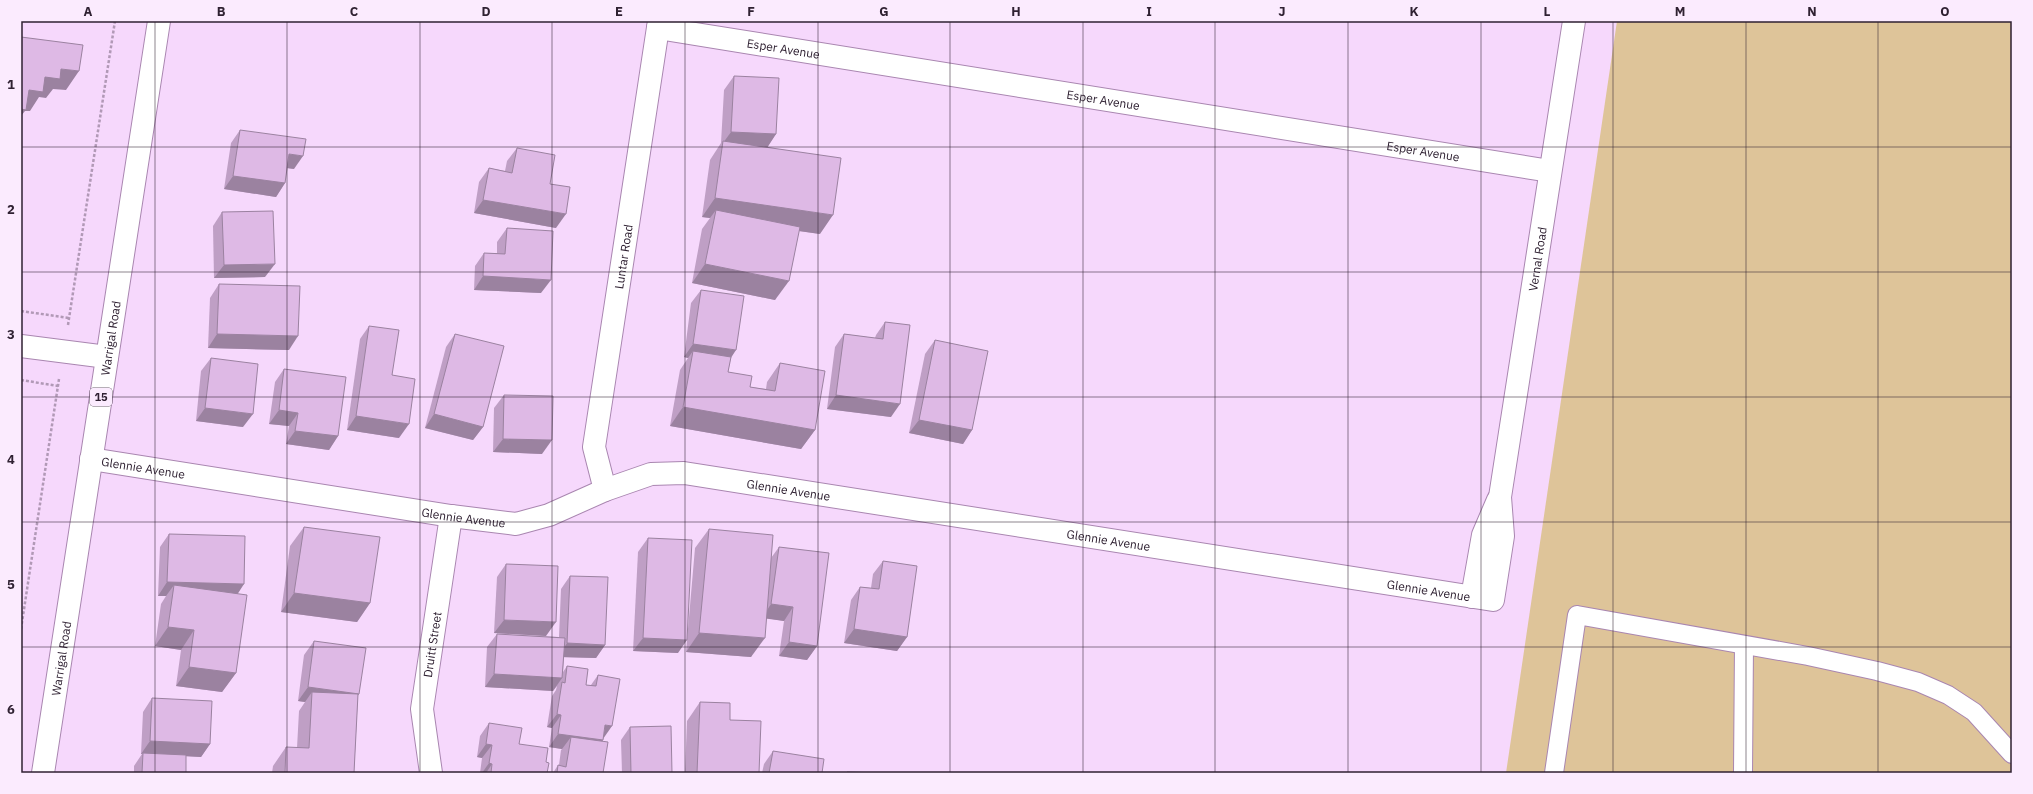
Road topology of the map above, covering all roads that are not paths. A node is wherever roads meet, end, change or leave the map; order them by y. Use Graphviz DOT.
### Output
graph roads {
  1 [pos="159,21"];
  2 [pos="1574,21"];
  3 [pos="658,24"];
  4 [pos="1550,171"];
  5 [pos="21,346"];
  6 [pos="107,357"];
  7 [pos="91,459"];
  8 [pos="605,490"];
  9 [pos="451,516"];
  10 [pos="1482,598"];
  11 [pos="1744,645"];
  12 [pos="2012,754"];
  13 [pos="43,773"];
  14 [pos="431,773"];
  15 [pos="1554,773"];
  16 [pos="1743,773"];
  1 -- 6 [label="main road, Warrigal Road / 15"];
  2 -- 4 [label="main road, Vernal Road"];
  3 -- 4 [label="main road, Esper Avenue"];
  3 -- 8 [label="main road, Luntar Road"];
  4 -- 10 [label="main road, Vernal Road"];
  5 -- 6 [label="main road"];
  6 -- 7 [label="main road, Warrigal Road / 15"];
  7 -- 9 [label="main road, Glennie Avenue"];
  7 -- 13 [label="main road, Warrigal Road / 15"];
  8 -- 9 [label="main road, Glennie Avenue"];
  8 -- 10 [label="main road, Glennie Avenue"];
  9 -- 14 [label="main road, Druitt Street"];
  11 -- 12 [label="lane"];
  11 -- 15 [label="lane"];
  11 -- 16 [label="lane"];
}
